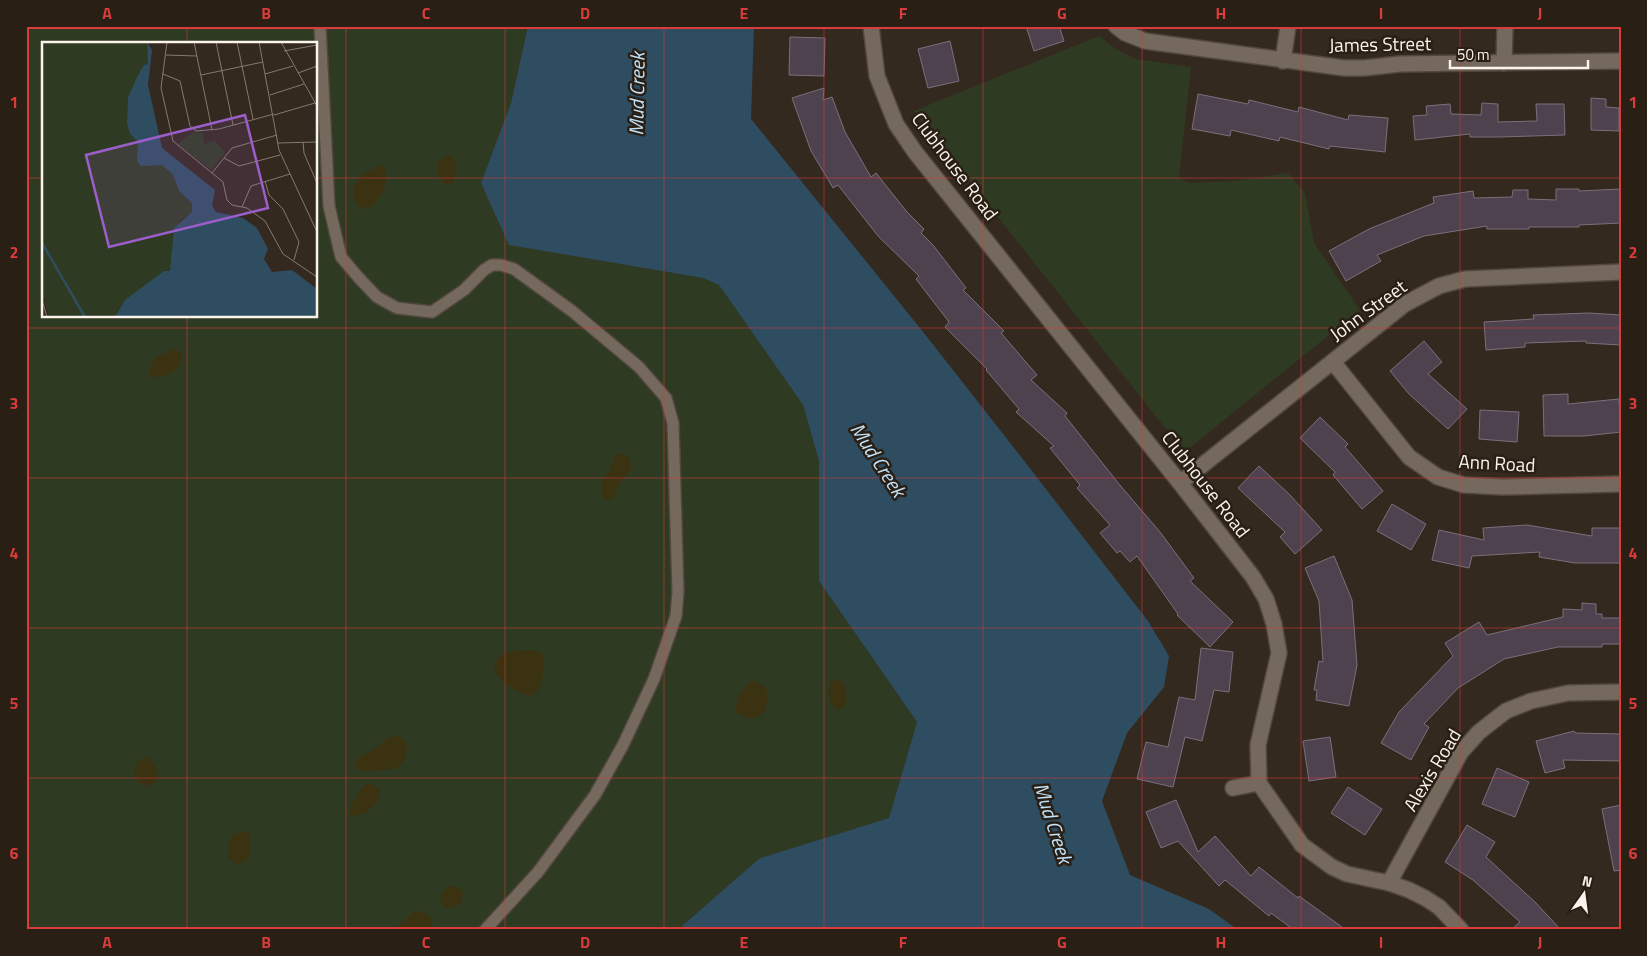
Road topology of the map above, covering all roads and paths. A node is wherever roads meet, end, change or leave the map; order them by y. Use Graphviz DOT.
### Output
graph roads {
  1 [pos="320,26"];
  2 [pos="871,26"];
  3 [pos="1116,26"];
  4 [pos="1288,26"];
  5 [pos="1506,26"];
  6 [pos="1283,61"];
  7 [pos="1621,61"];
  8 [pos="1504,63"];
  9 [pos="1621,272"];
  10 [pos="1333,362"];
  11 [pos="1180,483"];
  12 [pos="1621,484"];
  13 [pos="1621,692"];
  14 [pos="1259,783"];
  15 [pos="1233,788"];
  16 [pos="1389,883"];
  17 [pos="485,930"];
  18 [pos="1461,930"];
  1 -- 17 [label="lane"];
  2 -- 11 [label="street, Clubhouse Road"];
  3 -- 6 [label="street, James Street"];
  4 -- 6 [label="street"];
  5 -- 8 [label="street"];
  6 -- 8 [label="street, James Street"];
  7 -- 8 [label="street, James Street"];
  9 -- 10 [label="street, John Street"];
  10 -- 11 [label="street, John Street"];
  10 -- 12 [label="street, Ann Road"];
  11 -- 14 [label="street, Clubhouse Road"];
  13 -- 16 [label="street, Alexis Road"];
  14 -- 15 [label="street"];
  14 -- 16 [label="street"];
  16 -- 18 [label="street"];
}
